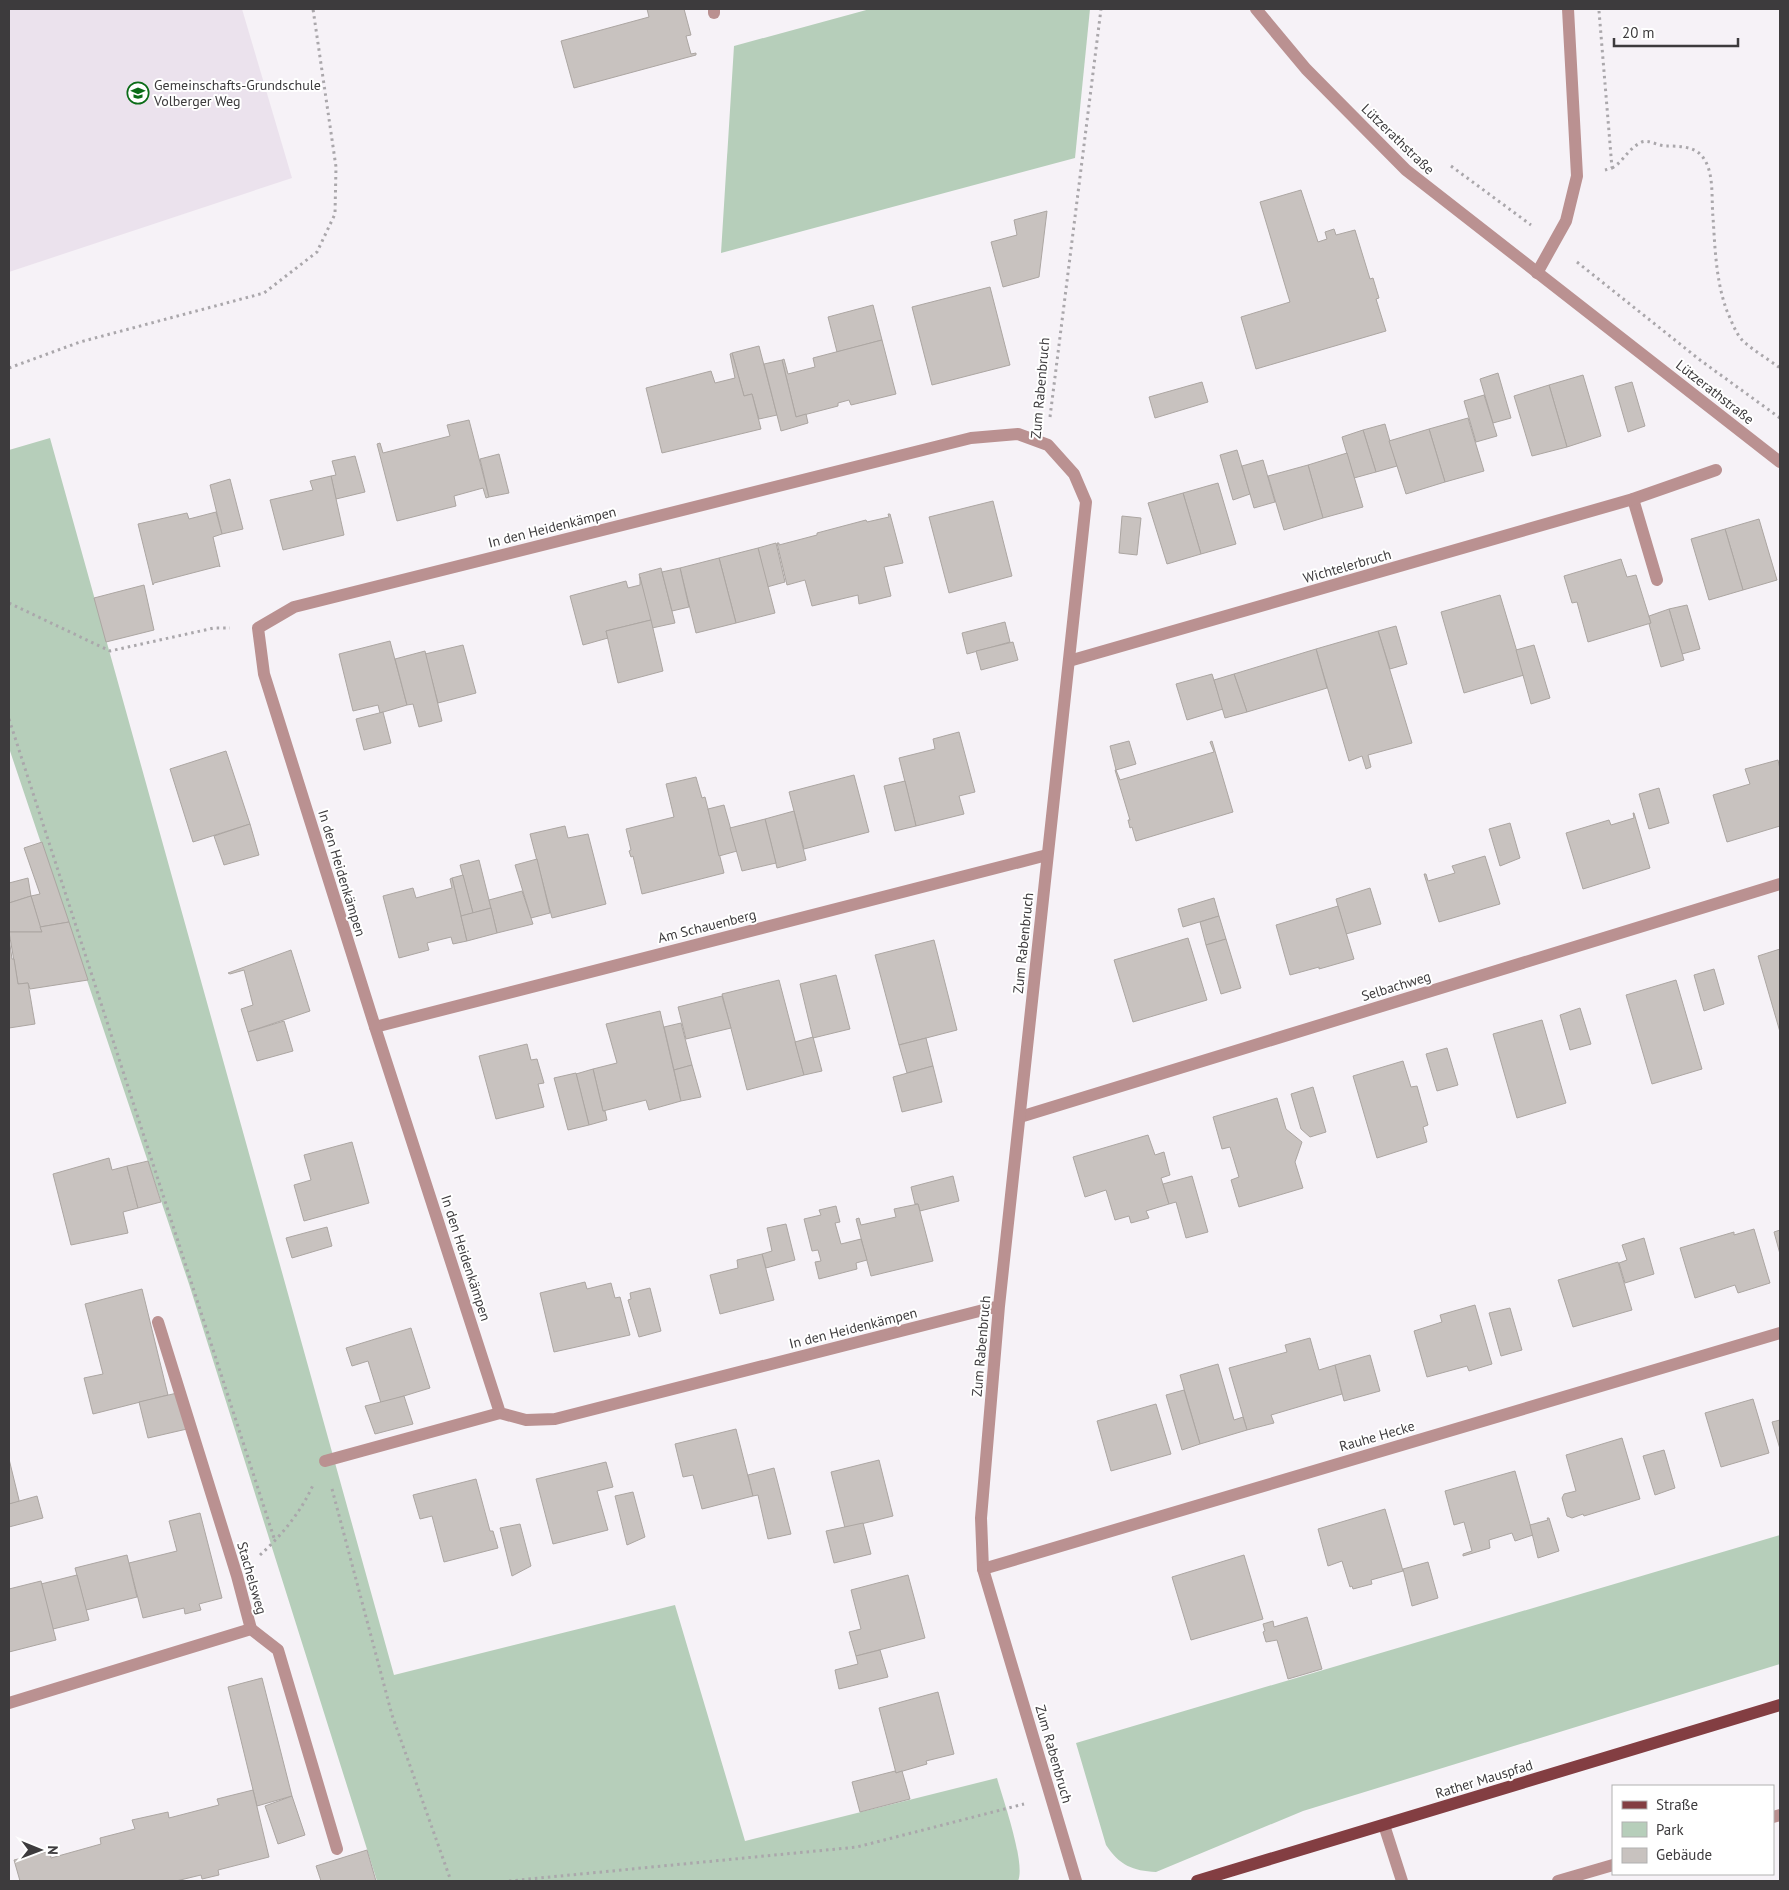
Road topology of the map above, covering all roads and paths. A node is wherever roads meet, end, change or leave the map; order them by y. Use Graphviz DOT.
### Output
graph roads {
  1 [pos="313,9"];
  2 [pos="1100,9"];
  3 [pos="1256,9"];
  4 [pos="1568,9"];
  5 [pos="1612,168"];
  6 [pos="1537,273"];
  7 [pos="9,368"];
  8 [pos="1780,368"];
  9 [pos="1048,445"];
  10 [pos="1780,462"];
  11 [pos="1716,470"];
  12 [pos="1633,499"];
  13 [pos="1657,580"];
  14 [pos="9,603"];
  15 [pos="258,628"];
  16 [pos="1069,661"];
  17 [pos="9,719"];
  18 [pos="1047,855"];
  19 [pos="1780,884"];
  20 [pos="375,1026"];
  21 [pos="1020,1118"];
  22 [pos="1000,1306"];
  23 [pos="158,1322"];
  24 [pos="1780,1333"];
  25 [pos="500,1413"];
  26 [pos="324,1461"];
  27 [pos="275,1542"];
  28 [pos="983,1569"];
  29 [pos="237,1576"];
  30 [pos="251,1629"];
  31 [pos="9,1703"];
  32 [pos="1780,1705"];
  33 [pos="1051,1798"];
  34 [pos="1384,1825"];
  35 [pos="337,1850"];
  36 [pos="1612,1865"];
  37 [pos="452,1881"];
  38 [pos="509,1881"];
  39 [pos="1076,1881"];
  40 [pos="1197,1881"];
  41 [pos="1402,1881"];
  42 [pos="1558,1881"];
  1 -- 7 [label="path"];
  2 -- 9 [label="path, Zum Rabenbruch"];
  3 -- 6 [label="street, Lützerathstraße"];
  4 -- 6 [label="street"];
  5 -- 8 [label="path"];
  6 -- 10 [label="street, Lützerathstraße"];
  9 -- 15 [label="street, In den Heidenkämpen"];
  9 -- 16 [label="street, Zum Rabenbruch"];
  11 -- 12 [label="street, Wichtelerbruch"];
  12 -- 13 [label="street"];
  12 -- 16 [label="street, Wichtelerbruch"];
  14 -- 15 [label="path"];
  15 -- 20 [label="street, In den Heidenkämpen"];
  16 -- 18 [label="street, Zum Rabenbruch"];
  17 -- 27 [label="path"];
  18 -- 20 [label="street, Am Schauenberg"];
  18 -- 21 [label="street, Zum Rabenbruch"];
  19 -- 21 [label="street, Selbachweg"];
  20 -- 25 [label="street, In den Heidenkämpen"];
  21 -- 22 [label="street, Zum Rabenbruch"];
  22 -- 25 [label="street, In den Heidenkämpen"];
  22 -- 28 [label="street, Zum Rabenbruch"];
  23 -- 29 [label="street, Stachelsweg"];
  24 -- 28 [label="street, Rauhe Hecke"];
  25 -- 26 [label="street"];
  26 -- 27 [label="path"];
  26 -- 37 [label="path"];
  27 -- 29 [label="path"];
  28 -- 33 [label="street, Zum Rabenbruch"];
  29 -- 30 [label="street, Stachelsweg"];
  30 -- 31 [label="street, Stachelsweg"];
  30 -- 35 [label="street"];
  32 -- 34 [label="main road, Rather Mauspfad"];
  33 -- 38 [label="path"];
  33 -- 39 [label="street, Zum Rabenbruch"];
  34 -- 40 [label="main road, Rather Mauspfad"];
  34 -- 41 [label="street"];
  36 -- 42 [label="street"];
}
